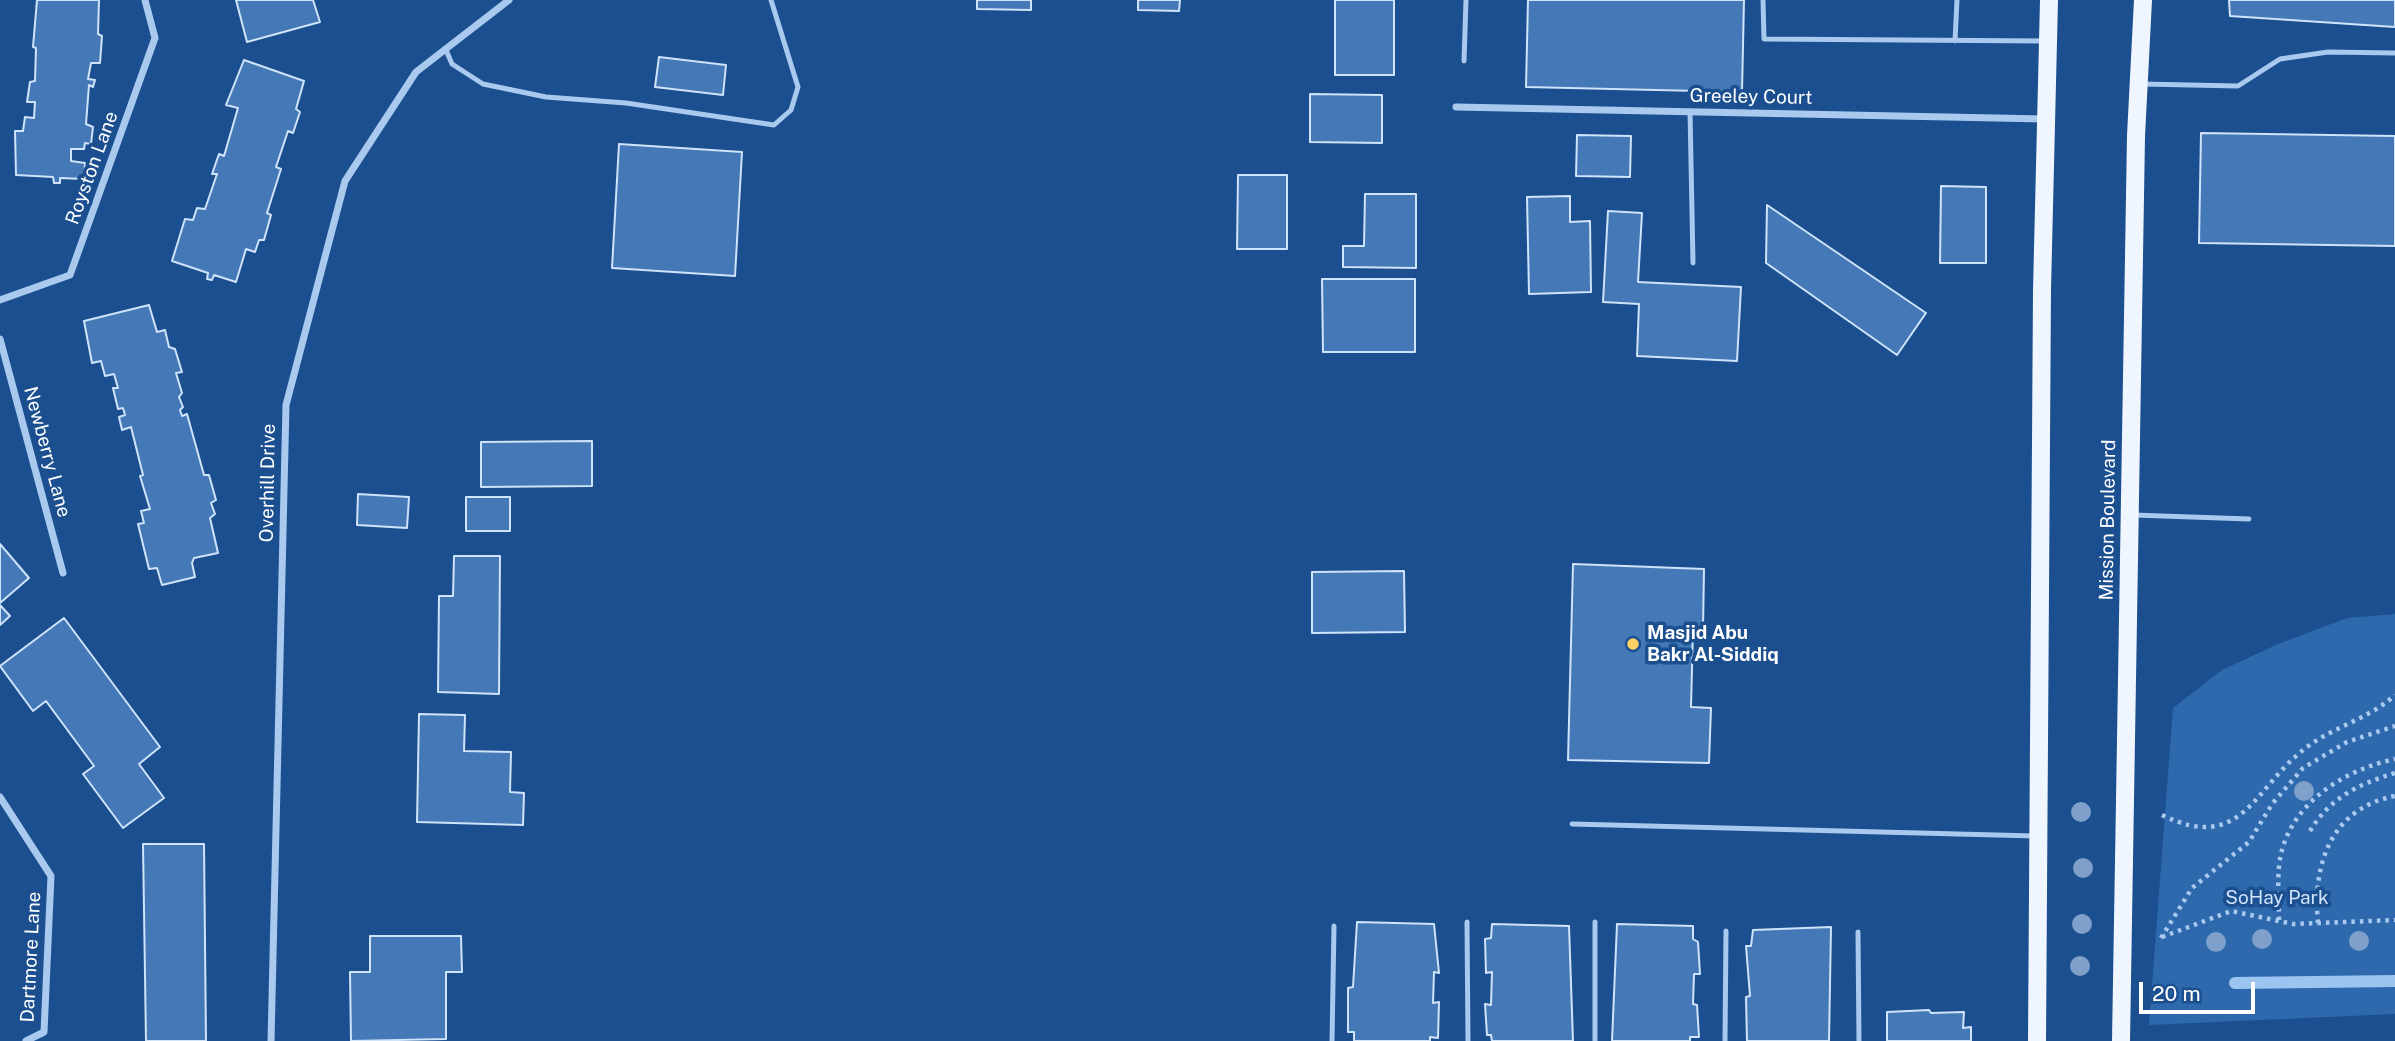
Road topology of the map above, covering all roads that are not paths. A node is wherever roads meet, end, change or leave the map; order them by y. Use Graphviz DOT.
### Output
graph roads {
  1 [pos="145,0"];
  2 [pos="509,0"];
  3 [pos="771,0"];
  4 [pos="1466,0"];
  5 [pos="1763,0"];
  6 [pos="1957,0"];
  7 [pos="2049,0"];
  8 [pos="2143,0"];
  9 [pos="1955,41"];
  10 [pos="2047,41"];
  11 [pos="446,50"];
  12 [pos="2395,52"];
  13 [pos="1464,61"];
  14 [pos="2139,84"];
  15 [pos="1456,107"];
  16 [pos="1690,111"];
  17 [pos="2046,119"];
  18 [pos="1693,263"];
  19 [pos="0,300"];
  20 [pos="0,339"];
  21 [pos="2130,515"];
  22 [pos="2249,519"];
  23 [pos="64,573"];
  24 [pos="0,797"];
  25 [pos="1572,824"];
  26 [pos="2039,836"];
  27 [pos="1467,922"];
  28 [pos="1595,922"];
  29 [pos="1334,926"];
  30 [pos="1726,931"];
  31 [pos="1858,932"];
  32 [pos="26,1041"];
  33 [pos="271,1041"];
  34 [pos="1332,1041"];
  35 [pos="1468,1041"];
  36 [pos="1595,1041"];
  37 [pos="1725,1041"];
  38 [pos="1859,1041"];
  39 [pos="2037,1041"];
  40 [pos="2121,1041"];
  1 -- 19 [label="street, Royston Lane"];
  2 -- 11 [label="street, Overhill Drive"];
  3 -- 11 [label="lane"];
  4 -- 13 [label="lane"];
  5 -- 9 [label="lane"];
  6 -- 9 [label="lane"];
  7 -- 10 [label="main road"];
  8 -- 14 [label="main road, Mission Boulevard"];
  9 -- 10 [label="lane"];
  10 -- 17 [label="main road"];
  11 -- 33 [label="street, Overhill Drive"];
  12 -- 14 [label="lane"];
  14 -- 21 [label="main road, Mission Boulevard"];
  15 -- 16 [label="street, Greeley Court"];
  16 -- 17 [label="street, Greeley Court"];
  16 -- 18 [label="lane"];
  17 -- 26 [label="main road"];
  20 -- 23 [label="street, Newberry Lane"];
  21 -- 22 [label="lane"];
  21 -- 40 [label="main road, Mission Boulevard"];
  24 -- 32 [label="street, Dartmore Lane"];
  25 -- 26 [label="lane"];
  26 -- 39 [label="main road"];
  27 -- 35 [label="lane"];
  28 -- 36 [label="lane"];
  29 -- 34 [label="lane"];
  30 -- 37 [label="lane"];
  31 -- 38 [label="lane"];
}
